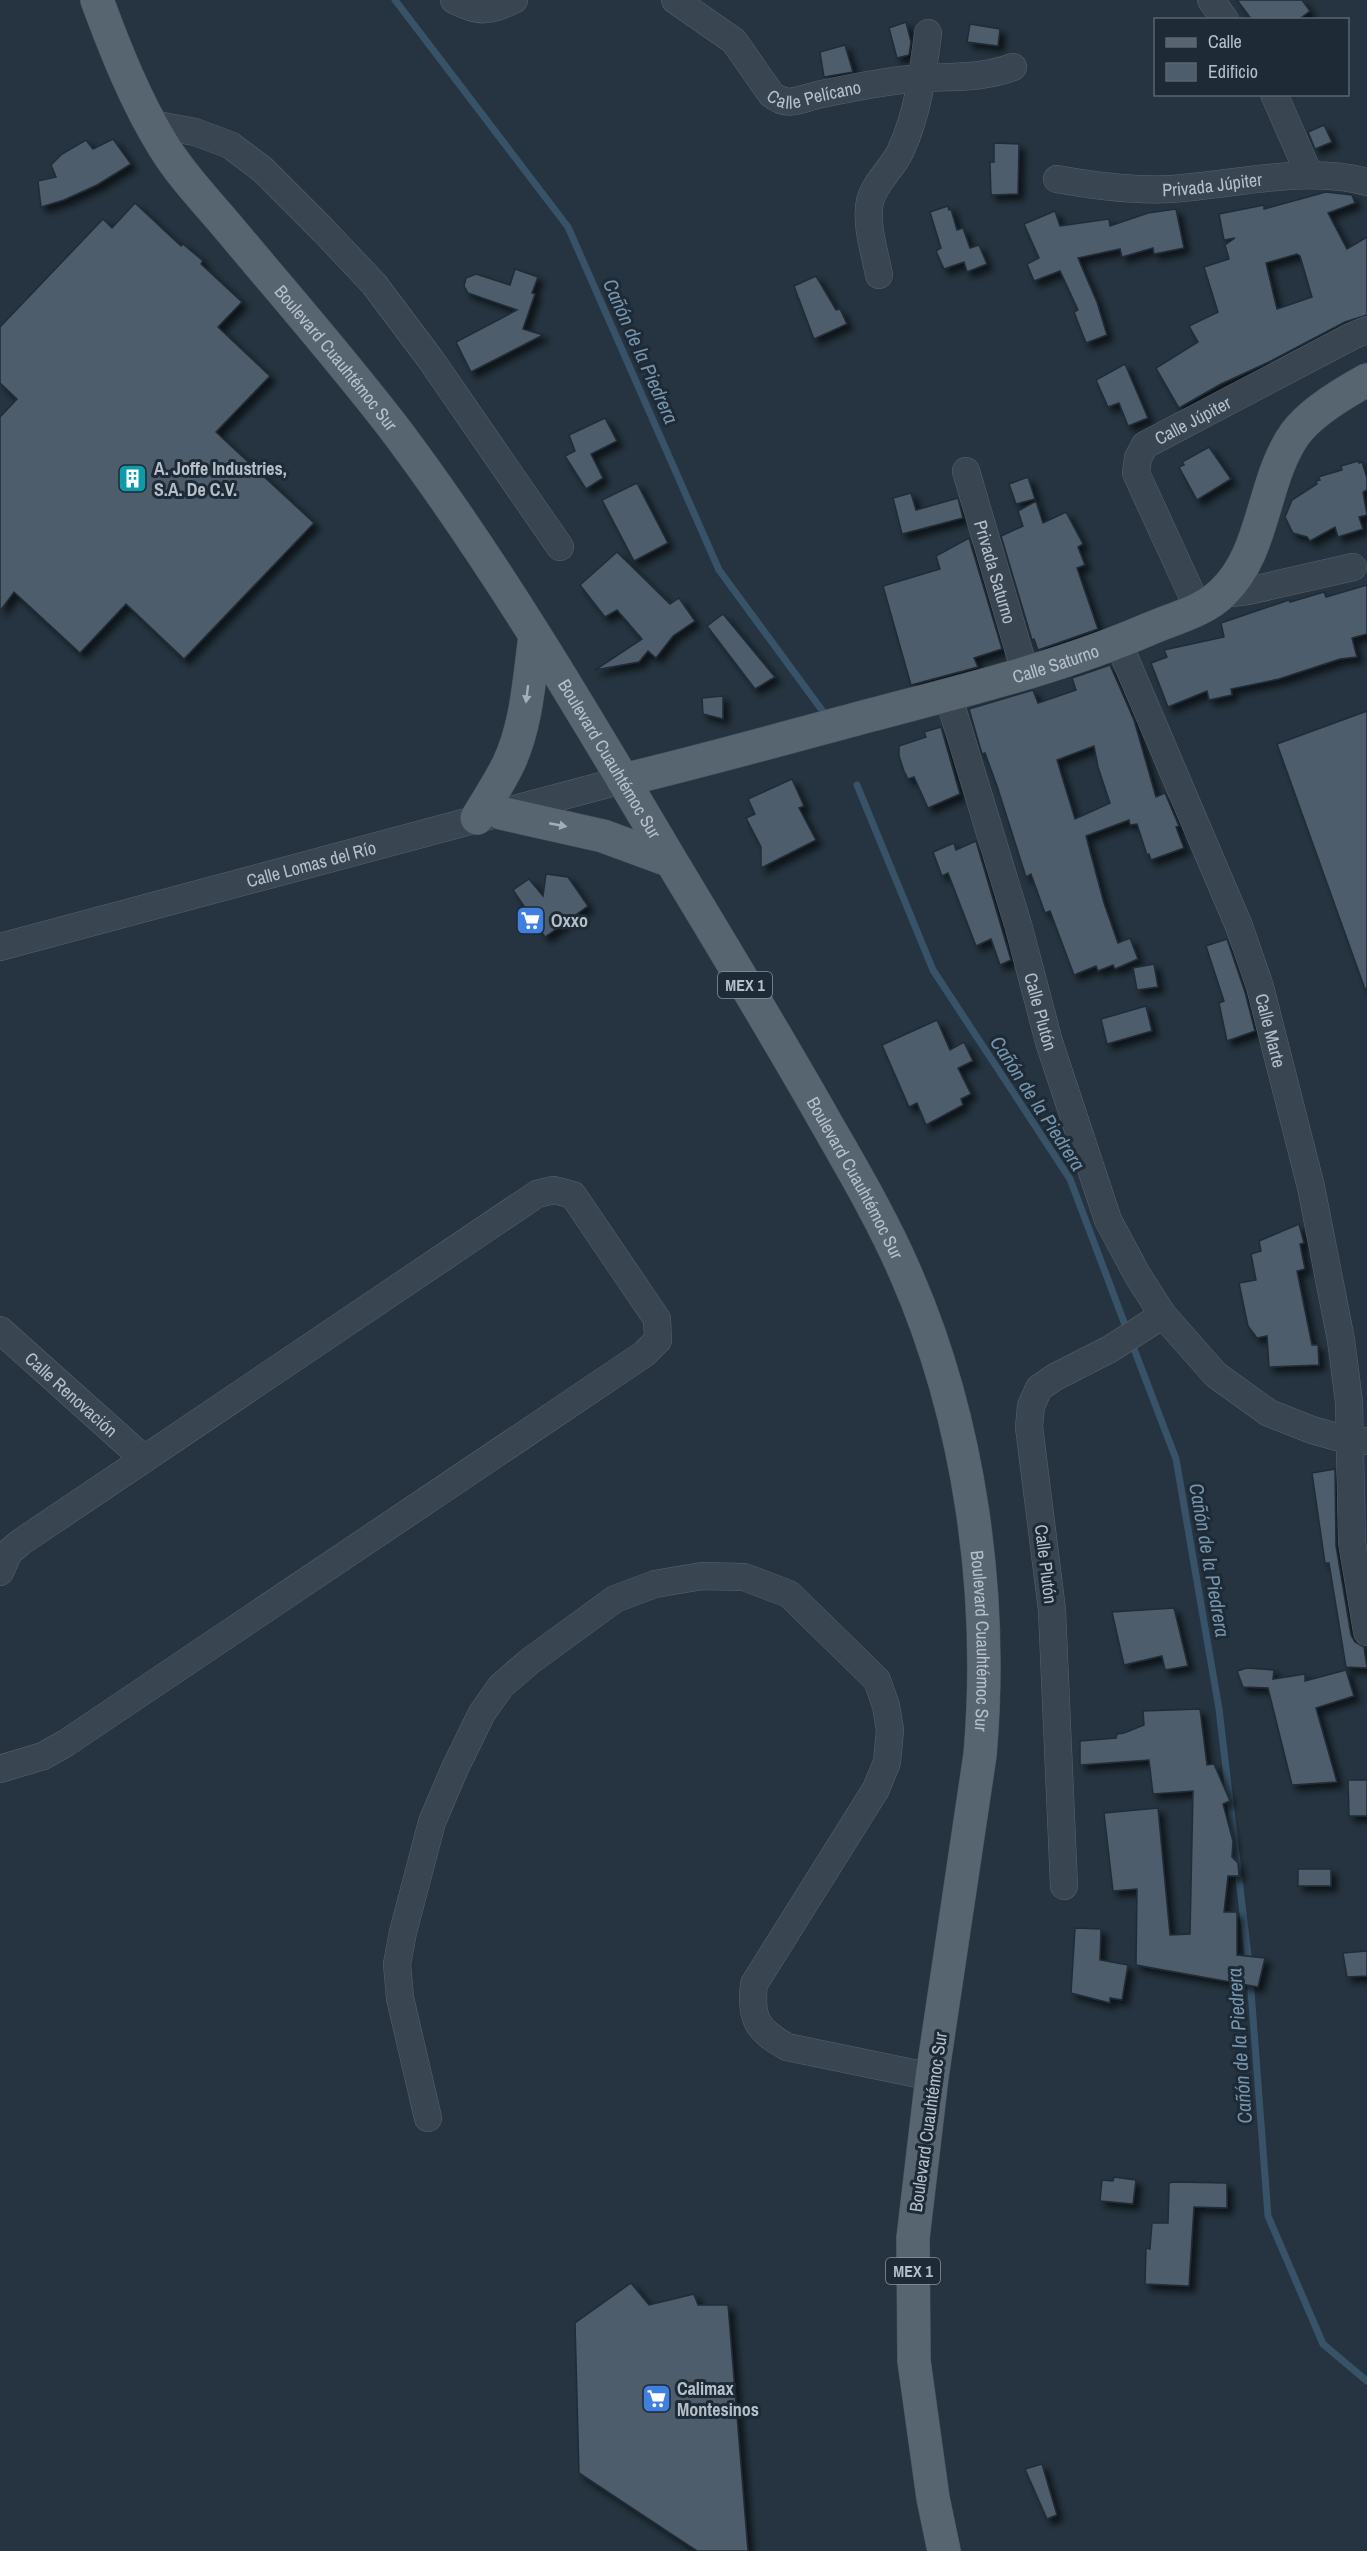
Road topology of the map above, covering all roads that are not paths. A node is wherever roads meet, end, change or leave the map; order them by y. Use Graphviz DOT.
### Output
graph roads {
  1 [pos="97,0"];
  2 [pos="514,0"];
  3 [pos="675,0"];
  4 [pos="1211,0"];
  5 [pos="466,5"];
  6 [pos="1224,18"];
  7 [pos="927,33"];
  8 [pos="1012,67"];
  9 [pos="922,78"];
  10 [pos="1275,96"];
  11 [pos="152,124"];
  12 [pos="1309,174"];
  13 [pos="1056,179"];
  14 [pos="1367,182"];
  15 [pos="879,275"];
  16 [pos="1367,330"];
  17 [pos="1367,380"];
  18 [pos="966,471"];
  19 [pos="560,547"];
  20 [pos="1353,567"];
  21 [pos="1210,601"];
  22 [pos="535,636"];
  23 [pos="1118,642"];
  24 [pos="1025,672"];
  25 [pos="948,695"];
  26 [pos="624,780"];
  27 [pos="489,816"];
  28 [pos="671,861"];
  29 [pos="0,947"];
  30 [pos="1163,1315"];
  31 [pos="0,1330"];
  32 [pos="1359,1441"];
  33 [pos="144,1459"];
  34 [pos="0,1572"];
  35 [pos="1367,1632"];
  36 [pos="5,1764"];
  37 [pos="1064,1886"];
  38 [pos="932,2077"];
  39 [pos="428,2118"];
  40 [pos="944,2551"];
  1 -- 11 [label="main road, Boulevard Cuauhtémoc Sur / MEX 1"];
  2 -- 5 [label="street"];
  3 -- 9 [label="street, Calle Pelícano"];
  4 -- 6 [label="street"];
  7 -- 9 [label="street"];
  8 -- 9 [label="street, Calle Pelícano"];
  9 -- 15 [label="street"];
  10 -- 12 [label="street"];
  11 -- 19 [label="street"];
  11 -- 22 [label="main road, Boulevard Cuauhtémoc Sur / MEX 1"];
  12 -- 13 [label="street, Privada Júpiter"];
  12 -- 14 [label="street, Privada Júpiter"];
  16 -- 21 [label="street, Calle Júpiter"];
  17 -- 21 [label="main road"];
  18 -- 24 [label="street, Privada Saturno"];
  20 -- 21 [label="street"];
  21 -- 23 [label="main road, Calle Saturno"];
  22 -- 26 [label="main road, Boulevard Cuauhtémoc Sur / MEX 1"];
  22 -- 27 [label="main road, one-way"];
  23 -- 24 [label="main road, Calle Saturno"];
  23 -- 32 [label="street, Calle Marte"];
  24 -- 25 [label="main road, Calle Saturno"];
  25 -- 26 [label="main road, Calle Saturno"];
  25 -- 30 [label="street, Calle Plutón"];
  26 -- 27 [label="street, Calle Lomas del Río"];
  26 -- 28 [label="main road, Boulevard Cuauhtémoc Sur / MEX 1"];
  27 -- 28 [label="main road, one-way"];
  27 -- 29 [label="street, Calle Lomas del Río"];
  28 -- 38 [label="main road, Boulevard Cuauhtémoc Sur / MEX 1"];
  30 -- 32 [label="street, Calle Plutón"];
  30 -- 37 [label="street, Calle Plutón"];
  31 -- 33 [label="street, Calle Renovación"];
  32 -- 35 [label="street, Calle Marte"];
  33 -- 34 [label="street"];
  33 -- 36 [label="street"];
  38 -- 39 [label="street"];
  38 -- 40 [label="main road, Boulevard Cuauhtémoc Sur / MEX 1"];
}
